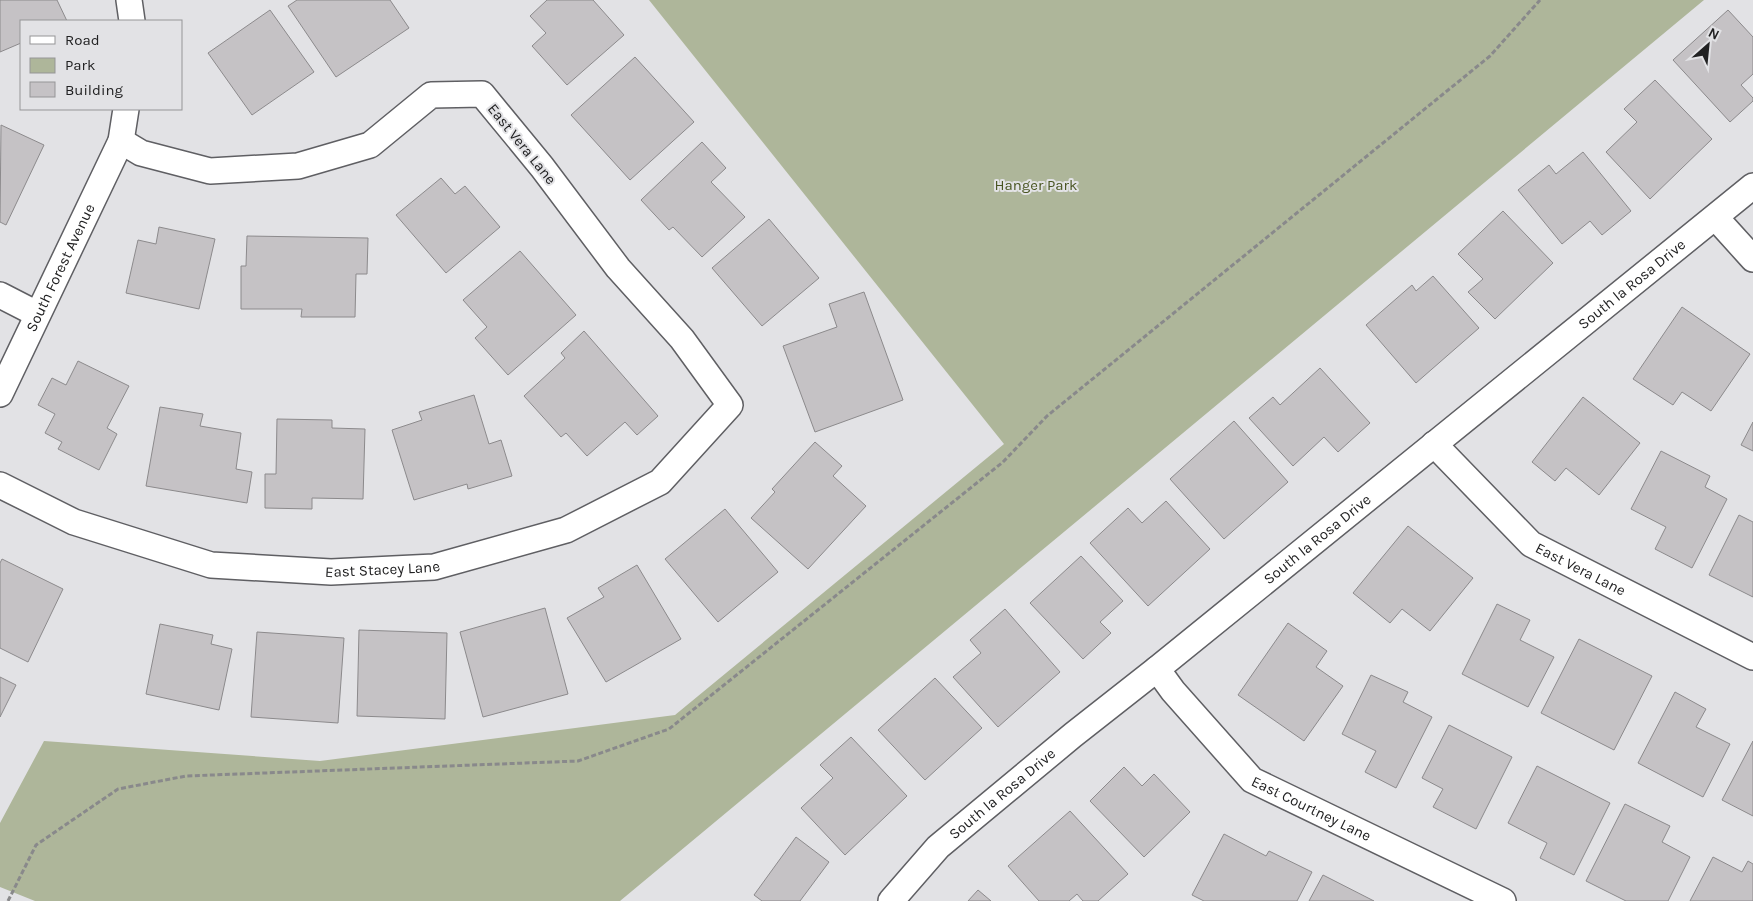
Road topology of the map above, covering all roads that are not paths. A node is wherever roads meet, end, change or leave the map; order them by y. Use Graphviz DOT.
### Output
graph roads {
  1 [pos="129,0"];
  2 [pos="132,20"];
  3 [pos="126,110"];
  4 [pos="121,142"];
  5 [pos="1753,186"];
  6 [pos="1716,218"];
  7 [pos="1753,259"];
  8 [pos="0,294"];
  9 [pos="37,314"];
  10 [pos="0,394"];
  11 [pos="730,406"];
  12 [pos="1434,444"];
  13 [pos="0,485"];
  14 [pos="1753,657"];
  15 [pos="1157,669"];
  16 [pos="891,901"];
  17 [pos="1503,901"];
  1 -- 2 [label="street"];
  3 -- 4 [label="street"];
  4 -- 9 [label="street, South Forest Avenue"];
  4 -- 11 [label="street, East Vera Lane"];
  5 -- 6 [label="street, South la Rosa Drive"];
  6 -- 7 [label="street"];
  6 -- 12 [label="street, South la Rosa Drive"];
  8 -- 9 [label="street"];
  9 -- 10 [label="street, South Forest Avenue"];
  11 -- 13 [label="street, East Stacey Lane"];
  12 -- 14 [label="street, East Vera Lane"];
  12 -- 15 [label="street, South la Rosa Drive"];
  15 -- 16 [label="street, South la Rosa Drive"];
  15 -- 17 [label="street, East Courtney Lane"];
}
